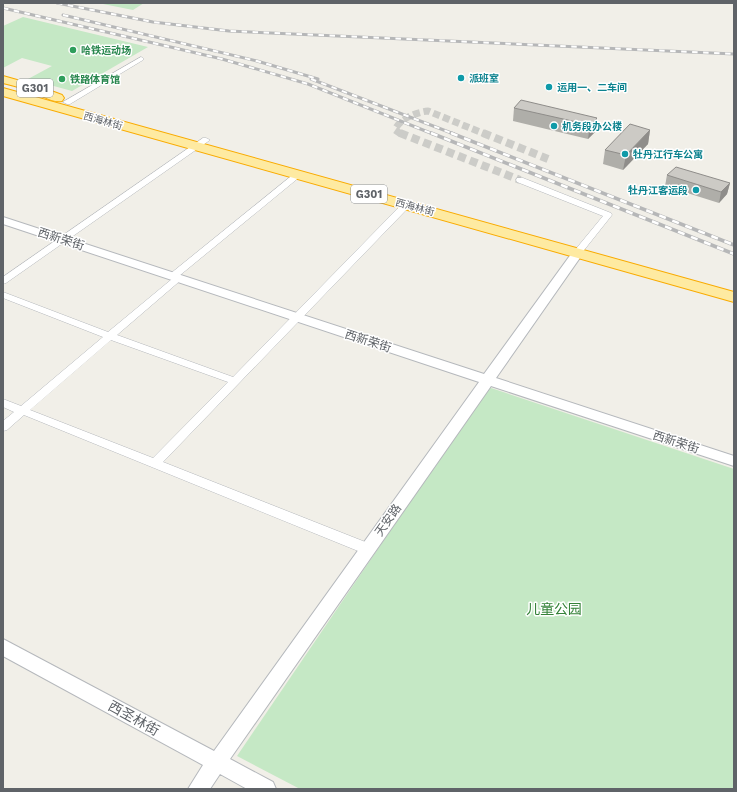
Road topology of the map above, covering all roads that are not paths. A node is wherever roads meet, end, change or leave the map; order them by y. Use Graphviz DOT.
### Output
graph roads {
  1 [pos="141,59"];
  2 [pos="4,84"];
  3 [pos="65,101"];
  4 [pos="201,144"];
  5 [pos="298,175"];
  6 [pos="520,180"];
  7 [pos="406,204"];
  8 [pos="3,220"];
  9 [pos="63,240"];
  10 [pos="581,248"];
  11 [pos="176,277"];
  12 [pos="3,281"];
  13 [pos="734,286"];
  14 [pos="3,295"];
  15 [pos="734,297"];
  16 [pos="298,318"];
  17 [pos="110,336"];
  18 [pos="487,380"];
  19 [pos="236,381"];
  20 [pos="3,403"];
  21 [pos="22,411"];
  22 [pos="3,427"];
  23 [pos="734,461"];
  24 [pos="154,464"];
  25 [pos="368,549"];
  26 [pos="3,647"];
  27 [pos="216,763"];
  28 [pos="198,789"];
  29 [pos="266,789"];
  1 -- 3 [label="street"];
  2 -- 3 [label="highway, 西海林街 / G301"];
  2 -- 4 [label="highway, 西海林街 / G301"];
  3 -- 4 [label="highway, 西海林街 / G301"];
  4 -- 5 [label="highway, 西海林街 / G301"];
  4 -- 9 [label="street"];
  4 -- 10 [label="highway, 西海林街 / G301"];
  5 -- 7 [label="highway, 西海林街 / G301"];
  5 -- 11 [label="street"];
  6 -- 10 [label="street"];
  7 -- 10 [label="highway, 西海林街 / G301"];
  7 -- 16 [label="street"];
  8 -- 9 [label="street, 西新荣街"];
  9 -- 11 [label="street, 西新荣街"];
  9 -- 12 [label="street"];
  10 -- 13 [label="highway, 西海林街 / G301"];
  10 -- 15 [label="highway, 西海林街 / G301"];
  10 -- 18 [label="street, 天安路"];
  11 -- 16 [label="street, 西新荣街"];
  11 -- 17 [label="street"];
  14 -- 17 [label="street"];
  16 -- 18 [label="street, 西新荣街"];
  16 -- 19 [label="street"];
  17 -- 19 [label="street"];
  17 -- 21 [label="street"];
  18 -- 23 [label="street, 西新荣街"];
  18 -- 25 [label="street, 天安路"];
  19 -- 24 [label="street"];
  20 -- 21 [label="street"];
  21 -- 22 [label="street"];
  21 -- 24 [label="street"];
  24 -- 25 [label="street"];
  25 -- 27 [label="street, 天安路"];
  26 -- 27 [label="street, 西圣林街"];
  27 -- 28 [label="street, 天安路"];
  27 -- 29 [label="street, 西圣林街"];
}
